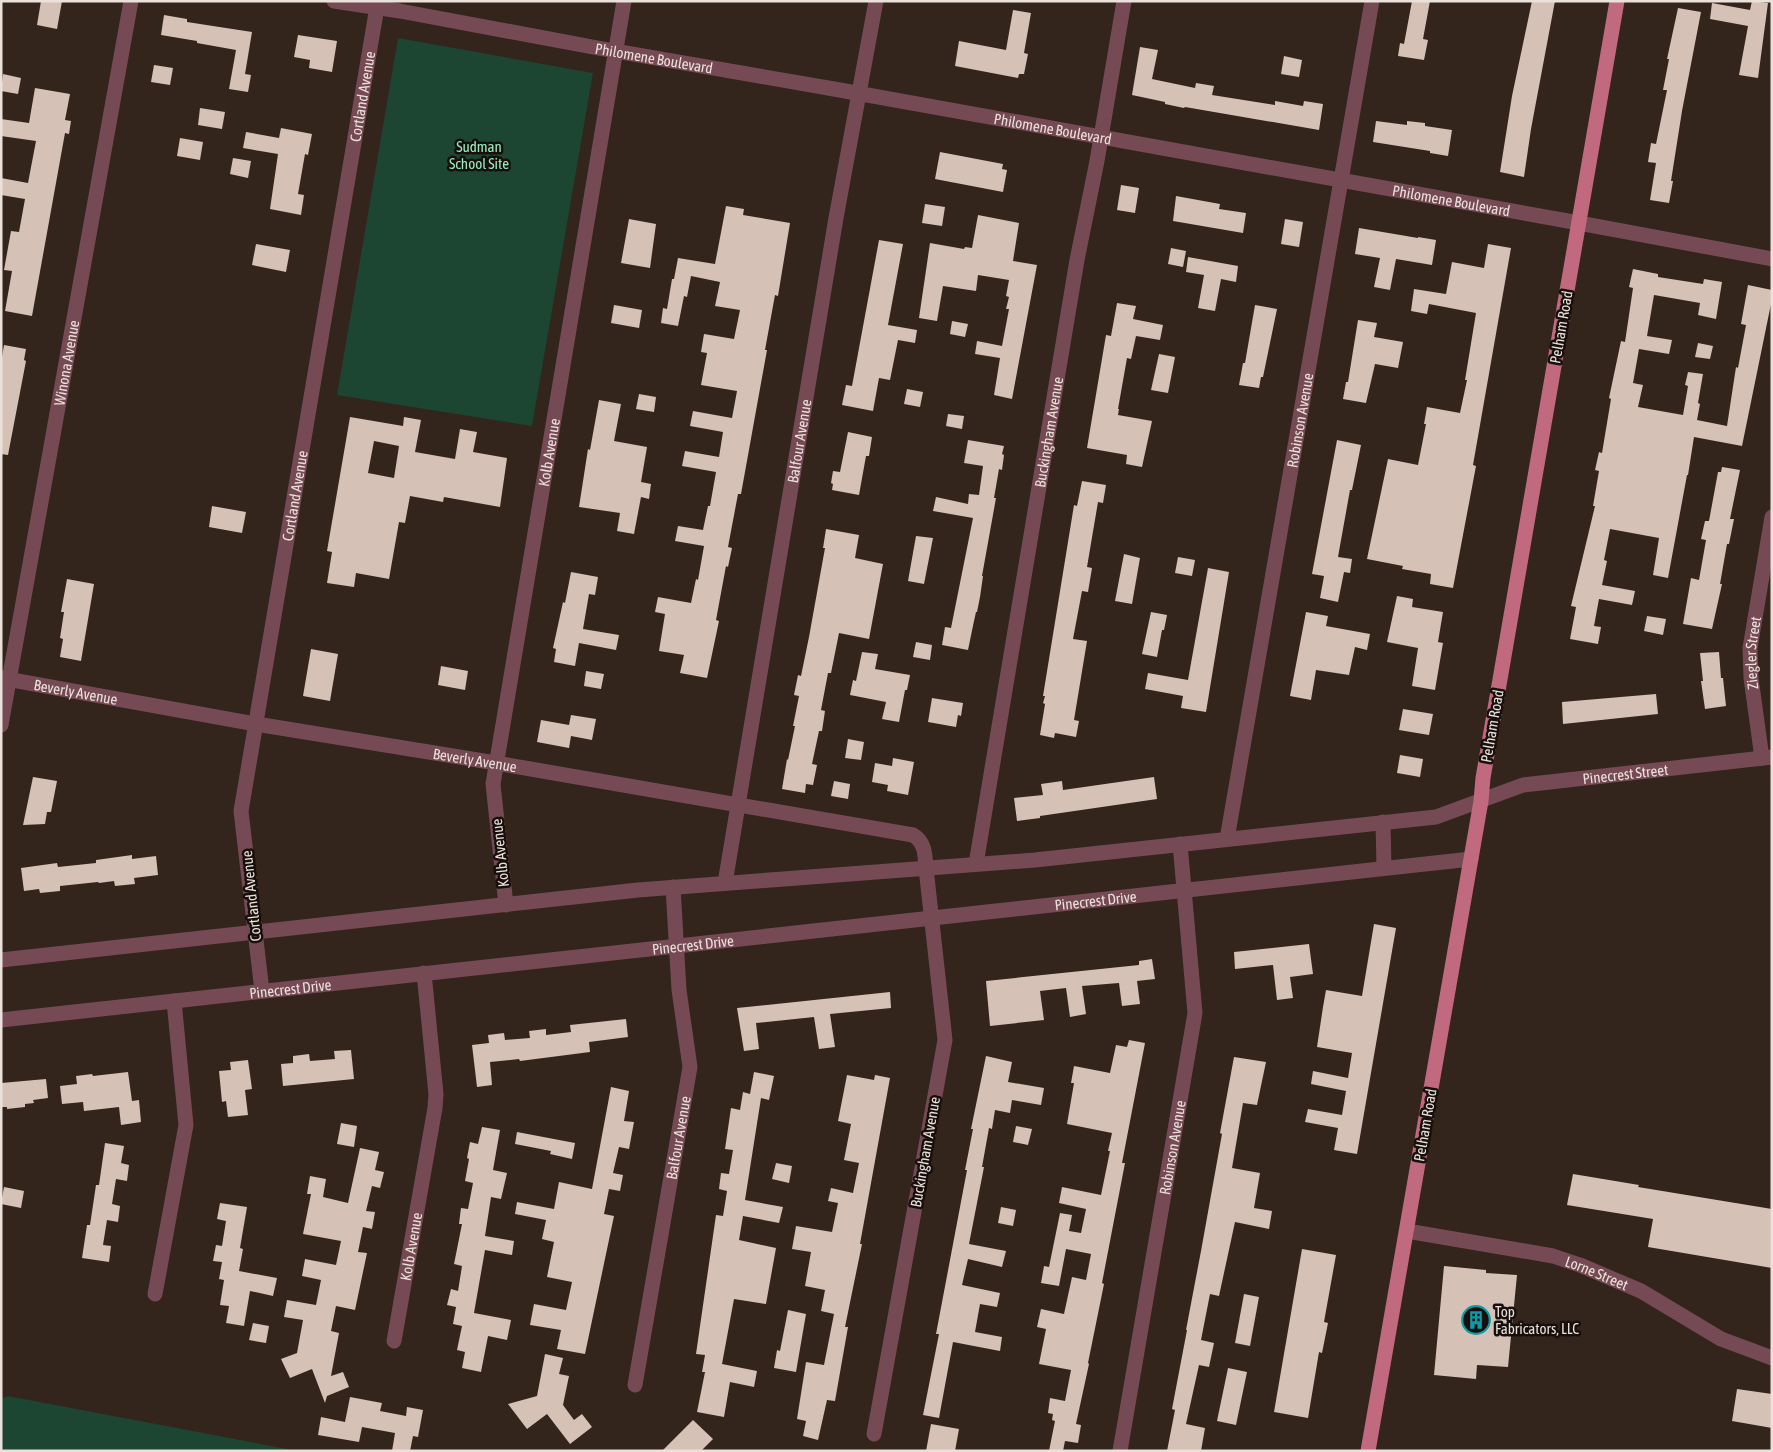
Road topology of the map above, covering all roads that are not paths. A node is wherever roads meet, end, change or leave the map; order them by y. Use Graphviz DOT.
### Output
graph roads {
  1 [pos="131,1"];
  2 [pos="334,1"];
  3 [pos="624,1"];
  4 [pos="876,1"];
  5 [pos="1124,1"];
  6 [pos="1372,1"];
  7 [pos="1617,1"];
  8 [pos="377,5"];
  9 [pos="617,51"];
  10 [pos="858,93"];
  11 [pos="1101,137"];
  12 [pos="1341,180"];
  13 [pos="1579,223"];
  14 [pos="1772,259"];
  15 [pos="1772,517"];
  16 [pos="5,679"];
  17 [pos="256,724"];
  18 [pos="1,725"];
  19 [pos="1767,757"];
  20 [pos="496,763"];
  21 [pos="1481,801"];
  22 [pos="738,805"];
  23 [pos="1383,822"];
  24 [pos="1227,839"];
  25 [pos="1180,844"];
  26 [pos="1471,859"];
  27 [pos="976,864"];
  28 [pos="926,868"];
  29 [pos="1384,868"];
  30 [pos="724,883"];
  31 [pos="673,887"];
  32 [pos="1184,890"];
  33 [pos="506,905"];
  34 [pos="932,918"];
  35 [pos="255,932"];
  36 [pos="676,946"];
  37 [pos="1,960"];
  38 [pos="424,973"];
  39 [pos="262,991"];
  40 [pos="174,1001"];
  41 [pos="1,1020"];
  42 [pos="1406,1231"];
  43 [pos="155,1294"];
  44 [pos="394,1341"];
  45 [pos="1772,1358"];
  46 [pos="635,1385"];
  47 [pos="874,1434"];
  48 [pos="1120,1451"];
  49 [pos="1368,1451"];
  1 -- 16 [label="street, Winona Avenue"];
  2 -- 8 [label="street, Philomene Boulevard"];
  3 -- 9 [label="street, Kolb Avenue"];
  4 -- 10 [label="street, Balfour Avenue"];
  5 -- 11 [label="street, Buckingham Avenue"];
  6 -- 12 [label="street, Robinson Avenue"];
  7 -- 13 [label="main road, Pelham Road"];
  8 -- 9 [label="street, Philomene Boulevard"];
  8 -- 17 [label="street, Cortland Avenue"];
  9 -- 10 [label="street, Philomene Boulevard"];
  9 -- 20 [label="street, Kolb Avenue"];
  10 -- 11 [label="street, Philomene Boulevard"];
  10 -- 22 [label="street, Balfour Avenue"];
  11 -- 12 [label="street, Philomene Boulevard"];
  11 -- 27 [label="street, Buckingham Avenue"];
  12 -- 13 [label="street, Philomene Boulevard"];
  12 -- 24 [label="street, Robinson Avenue"];
  13 -- 14 [label="street, Philomene Boulevard"];
  13 -- 21 [label="main road, Pelham Road"];
  15 -- 19 [label="street, Ziegler Street"];
  16 -- 17 [label="street, Beverly Avenue"];
  16 -- 18 [label="street, Winona Avenue"];
  17 -- 20 [label="street, Beverly Avenue"];
  17 -- 35 [label="street, Cortland Avenue"];
  19 -- 21 [label="street, Pinecrest Street"];
  20 -- 22 [label="street, Beverly Avenue"];
  20 -- 33 [label="street, Kolb Avenue"];
  21 -- 23 [label="street"];
  21 -- 26 [label="main road, Pelham Road"];
  22 -- 28 [label="street, Beverly Avenue"];
  22 -- 30 [label="street, Balfour Avenue"];
  23 -- 24 [label="street"];
  23 -- 29 [label="street"];
  24 -- 25 [label="street"];
  25 -- 27 [label="street"];
  25 -- 32 [label="street, Robinson Avenue"];
  26 -- 29 [label="street, Pinecrest Drive"];
  26 -- 42 [label="main road, Pelham Road"];
  27 -- 28 [label="street"];
  28 -- 30 [label="street"];
  28 -- 34 [label="street, Buckingham Avenue"];
  29 -- 32 [label="street, Pinecrest Drive"];
  30 -- 31 [label="street"];
  31 -- 33 [label="street"];
  31 -- 36 [label="street, Balfour Avenue"];
  32 -- 34 [label="street, Pinecrest Drive"];
  32 -- 48 [label="street, Robinson Avenue"];
  33 -- 35 [label="street"];
  34 -- 36 [label="street, Pinecrest Drive"];
  34 -- 47 [label="street, Buckingham Avenue"];
  35 -- 37 [label="street"];
  35 -- 39 [label="street, Cortland Avenue"];
  36 -- 38 [label="street, Pinecrest Drive"];
  36 -- 46 [label="street, Balfour Avenue"];
  38 -- 39 [label="street, Pinecrest Drive"];
  38 -- 44 [label="street, Kolb Avenue"];
  39 -- 40 [label="street, Pinecrest Drive"];
  40 -- 41 [label="street, Pinecrest Drive"];
  40 -- 43 [label="street"];
  42 -- 45 [label="street, Lorne Street"];
  42 -- 49 [label="main road, Pelham Road"];
}
